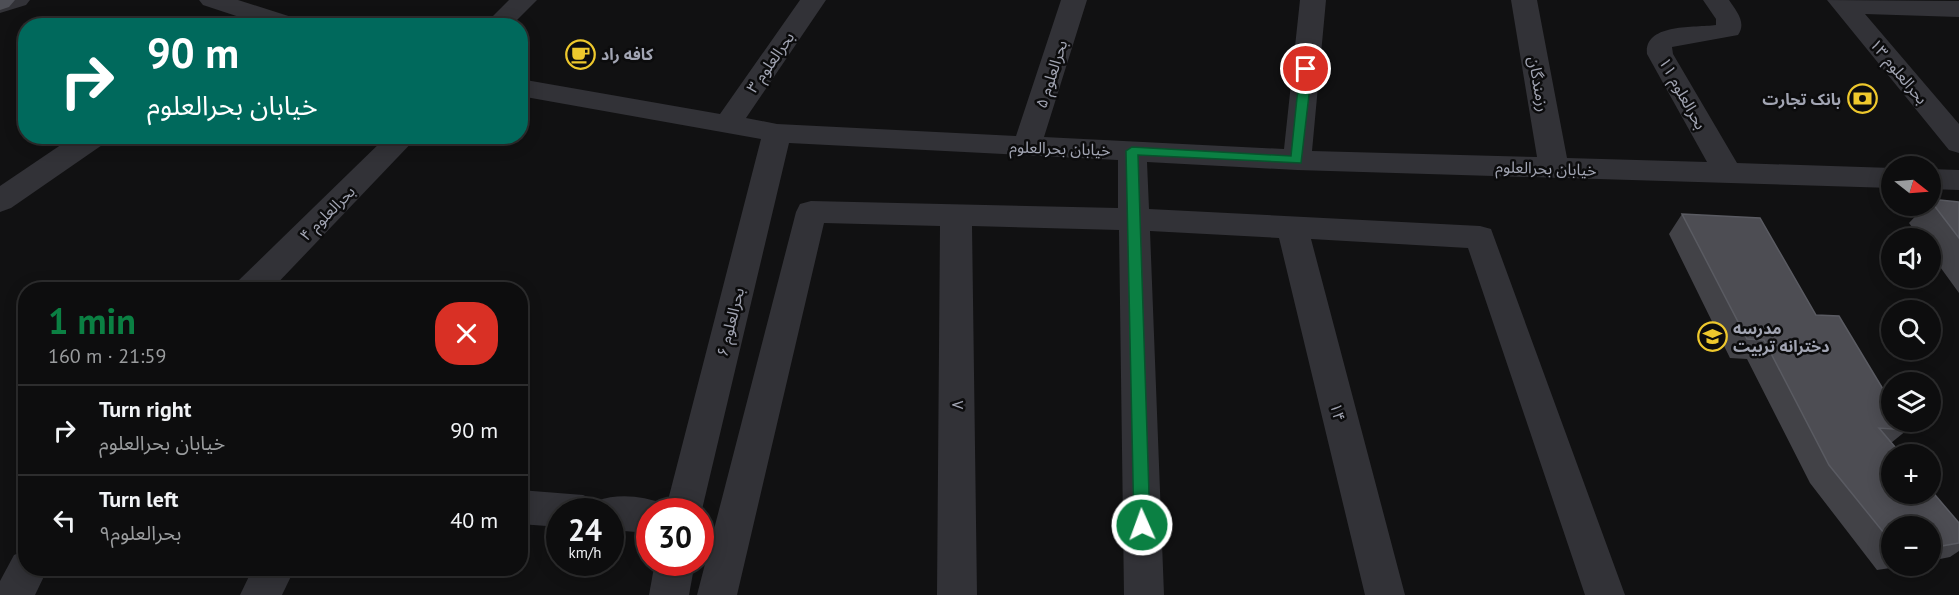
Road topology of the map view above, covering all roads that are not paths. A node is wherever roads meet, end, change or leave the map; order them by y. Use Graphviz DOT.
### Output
graph roads {
  1 [pos="17,0"];
  2 [pos="524,0"];
  3 [pos="813,0"];
  4 [pos="1074,0"];
  5 [pos="1313,0"];
  6 [pos="1524,0"];
  7 [pos="1716,0"];
  8 [pos="218,1"];
  9 [pos="1,2"];
  10 [pos="1842,3"];
  11 [pos="1959,9"];
  12 [pos="254,18"];
  13 [pos="505,18"];
  14 [pos="528,88"];
  15 [pos="727,125"];
  16 [pos="777,133"];
  17 [pos="1959,143"];
  18 [pos="83,144"];
  19 [pos="396,144"];
  20 [pos="1027,147"];
  21 [pos="1132,151"];
  22 [pos="1297,160"];
  23 [pos="1554,168"];
  24 [pos="1728,174"];
  25 [pos="1881,178"];
  26 [pos="1941,179"];
  27 [pos="1959,180"];
  28 [pos="0,201"];
  29 [pos="956,216"];
  30 [pos="1133,219"];
  31 [pos="1292,228"];
  32 [pos="258,282"];
  33 [pos="687,498"];
  34 [pos="528,508"];
  35 [pos="546,509"];
  36 [pos="24,576"];
  37 [pos="271,576"];
  38 [pos="672,576"];
  39 [pos="14,595"];
  40 [pos="260,595"];
  41 [pos="669,595"];
  42 [pos="717,595"];
  43 [pos="957,595"];
  44 [pos="1144,595"];
  45 [pos="1385,595"];
  46 [pos="1605,595"];
  1 -- 9 [label="street"];
  2 -- 13 [label="street"];
  3 -- 15 [label="street, بحرالعلوم ۳"];
  4 -- 20 [label="street, بحرالعلوم ۵"];
  5 -- 22 [label="street"];
  6 -- 23 [label="street, رزمندگان"];
  7 -- 24 [label="street, بحرالعلوم ۱۱"];
  8 -- 12 [label="street"];
  10 -- 11 [label="street"];
  10 -- 17 [label="street, بحرالعلوم ۱۳"];
  14 -- 15 [label="street, خیابان بحرالعلوم"];
  15 -- 16 [label="street, خیابان بحرالعلوم"];
  16 -- 20 [label="street, خیابان بحرالعلوم"];
  16 -- 33 [label="street, بحرالعلوم ۶"];
  18 -- 28 [label="street"];
  19 -- 32 [label="street, بحرالعلوم ۴"];
  20 -- 21 [label="street, خیابان بحرالعلوم"];
  21 -- 22 [label="street, خیابان بحرالعلوم"];
  21 -- 30 [label="street"];
  22 -- 23 [label="street, خیابان بحرالعلوم"];
  23 -- 24 [label="street, خیابان بحرالعلوم"];
  24 -- 25 [label="street, خیابان بحرالعلوم"];
  26 -- 27 [label="street"];
  29 -- 30 [label="street"];
  29 -- 42 [label="street"];
  29 -- 43 [label="street, ۸"];
  30 -- 31 [label="street"];
  30 -- 44 [label="street"];
  31 -- 45 [label="street, ۱۴"];
  31 -- 46 [label="street"];
  34 -- 35 [label="street"];
  36 -- 39 [label="street"];
  37 -- 40 [label="street"];
  38 -- 41 [label="street"];
}
